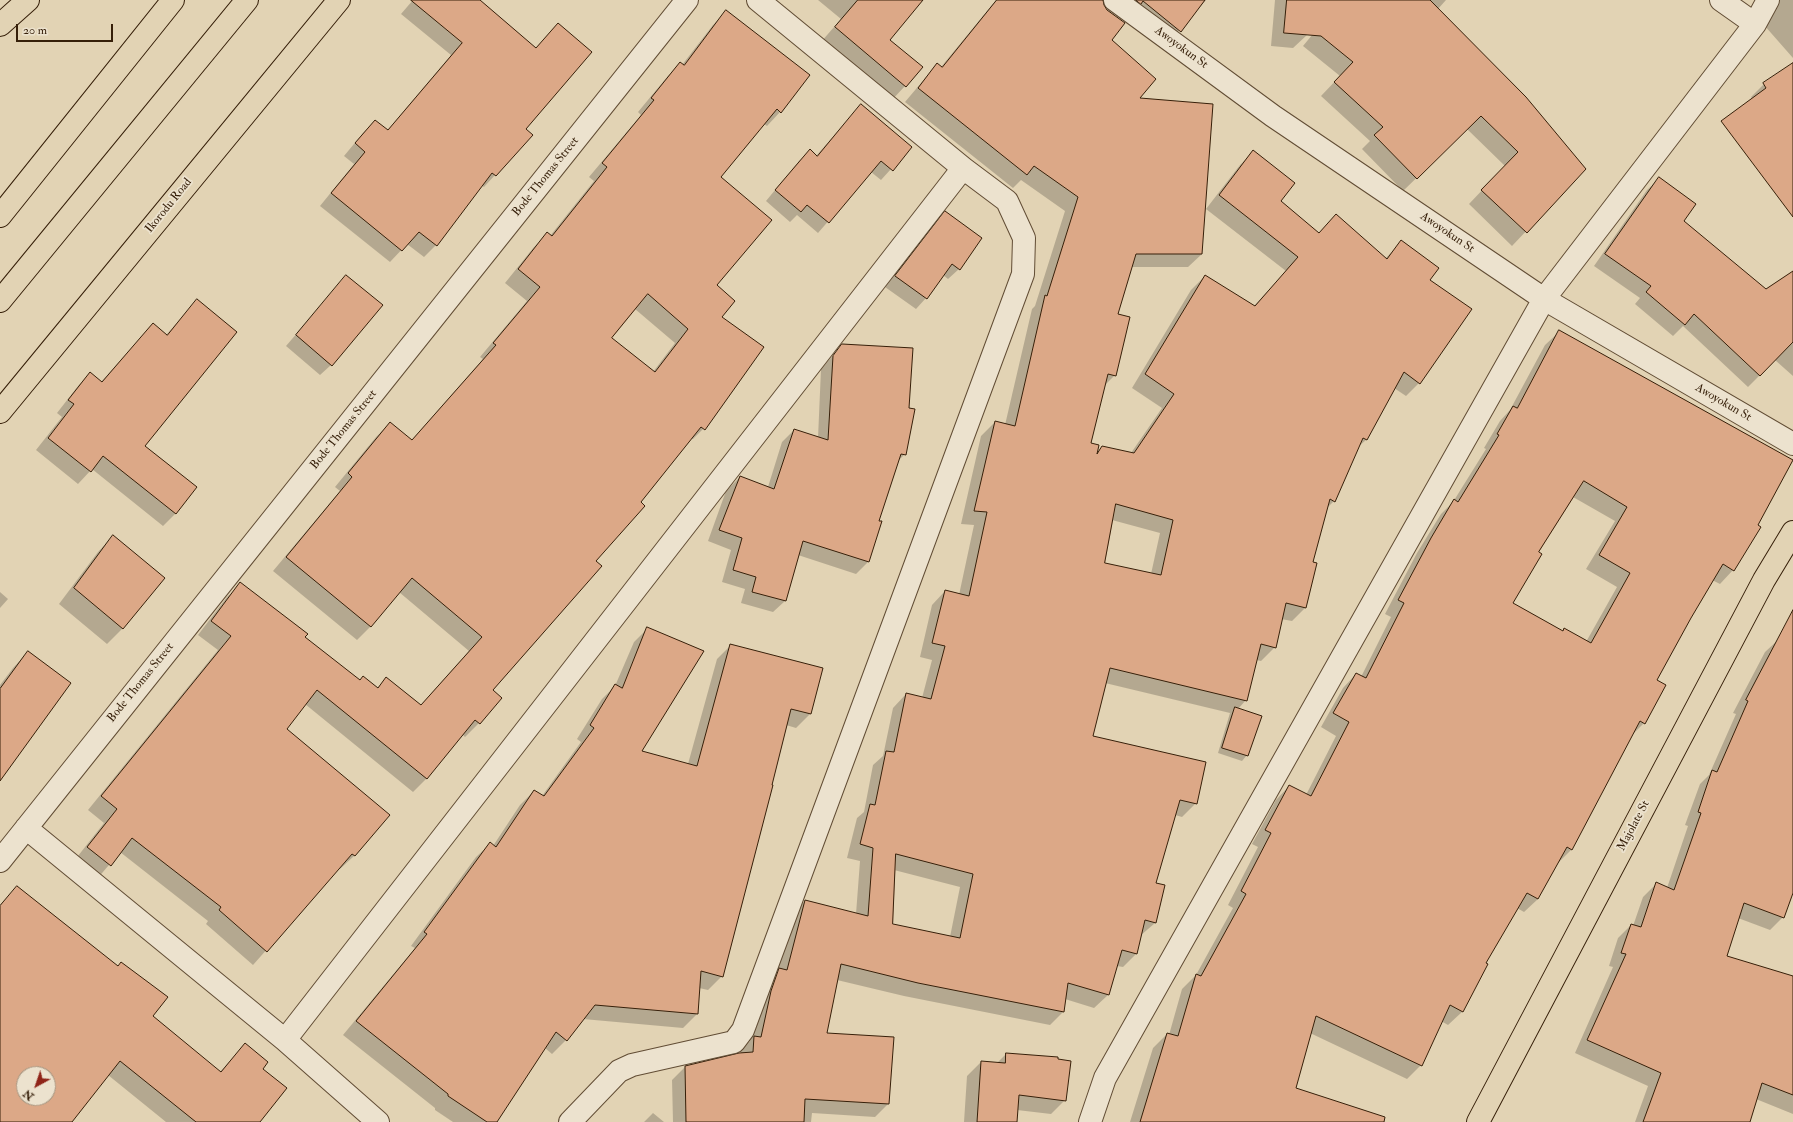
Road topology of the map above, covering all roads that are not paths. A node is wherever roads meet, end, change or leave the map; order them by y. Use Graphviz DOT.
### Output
graph roads {
  1 [pos="28,0"];
  2 [pos="173,0"];
  3 [pos="247,0"];
  4 [pos="339,0"];
  5 [pos="687,0"];
  6 [pos="758,0"];
  7 [pos="1115,0"];
  8 [pos="1721,0"];
  9 [pos="1768,0"];
  10 [pos="1755,24"];
  11 [pos="0,25"];
  12 [pos="963,168"];
  13 [pos="0,216"];
  14 [pos="1544,299"];
  15 [pos="0,301"];
  16 [pos="0,412"];
  17 [pos="1793,444"];
  18 [pos="1793,532"];
  19 [pos="26,828"];
  20 [pos="0,861"];
  21 [pos="285,1040"];
  22 [pos="378,1122"];
  23 [pos="570,1122"];
  24 [pos="1090,1122"];
  25 [pos="1478,1122"];
  1 -- 11 [label="main road"];
  2 -- 13 [label="main road"];
  3 -- 15 [label="main road"];
  4 -- 16 [label="main road, Ikorodu Road"];
  5 -- 19 [label="street, Bode Thomas Street"];
  6 -- 12 [label="street"];
  7 -- 14 [label="street, Awoyokun St"];
  8 -- 10 [label="street"];
  9 -- 10 [label="street"];
  10 -- 14 [label="street"];
  12 -- 21 [label="street"];
  12 -- 23 [label="street"];
  14 -- 17 [label="street, Awoyokun St"];
  14 -- 24 [label="street"];
  18 -- 25 [label="main road, Majolate St"];
  19 -- 20 [label="street, Bode Thomas Street"];
  19 -- 21 [label="street"];
  21 -- 22 [label="street"];
}
